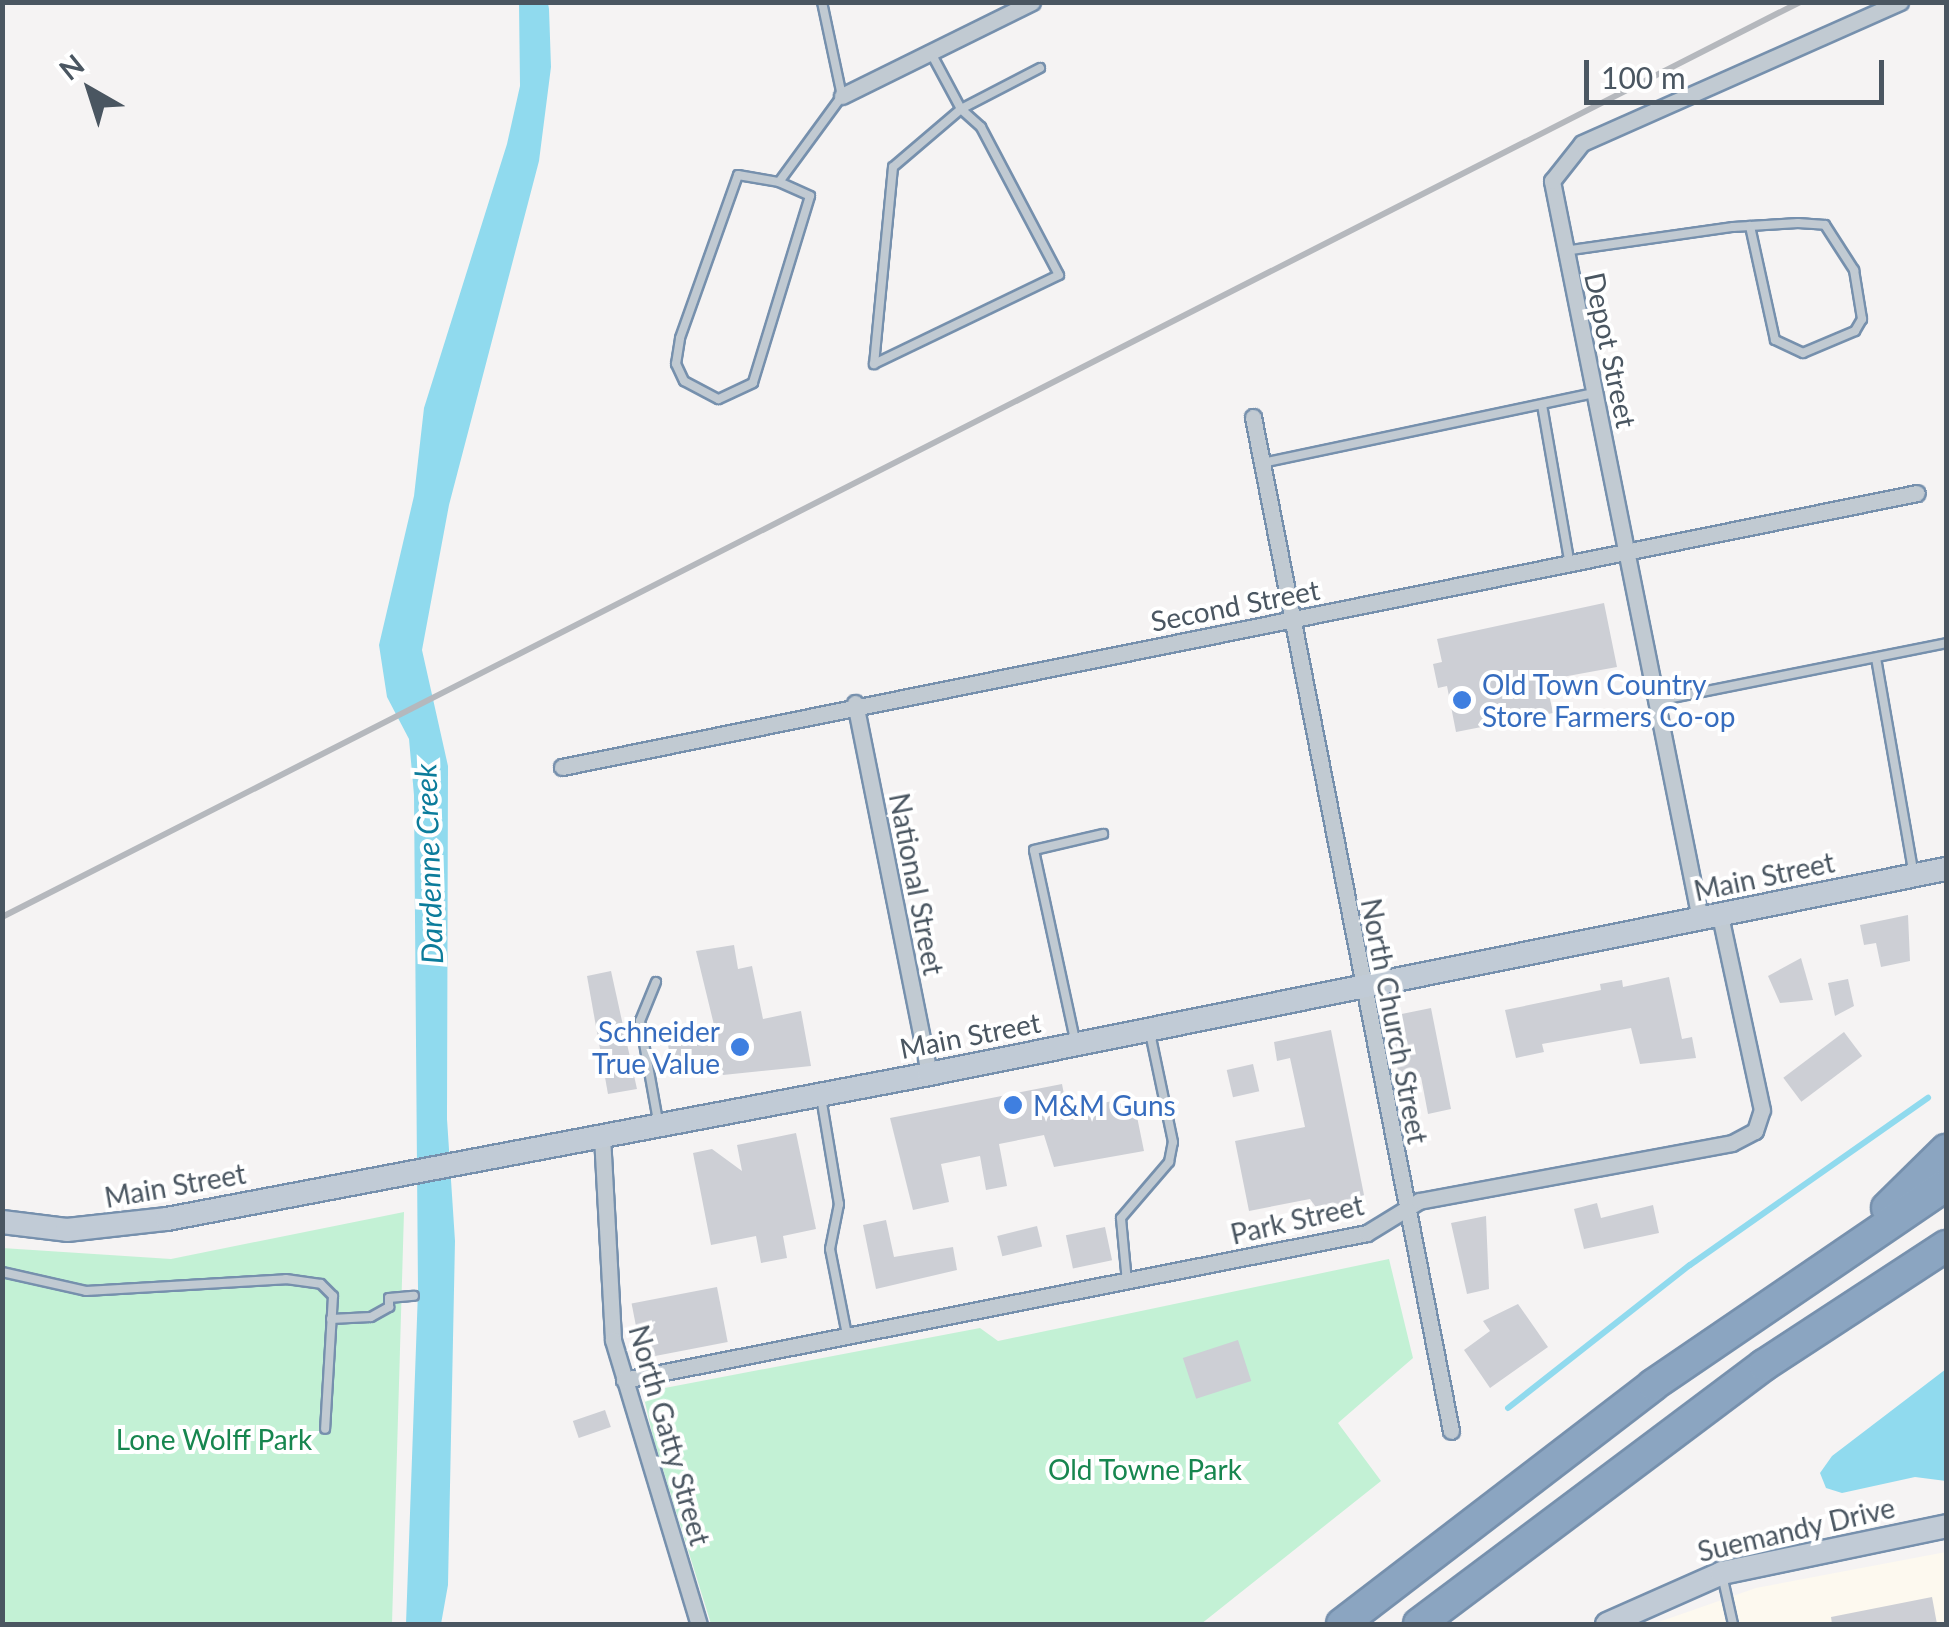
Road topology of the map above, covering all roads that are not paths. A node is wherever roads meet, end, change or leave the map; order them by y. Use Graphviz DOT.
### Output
graph roads {
  1 [pos="822,2"];
  2 [pos="1032,2"];
  3 [pos="1900,2"];
  4 [pos="930,52"];
  5 [pos="1040,68"];
  6 [pos="842,96"];
  7 [pos="962,109"];
  8 [pos="779,182"];
  9 [pos="1750,226"];
  10 [pos="1564,251"];
  11 [pos="1594,393"];
  12 [pos="1542,405"];
  13 [pos="1253,418"];
  14 [pos="1262,463"];
  15 [pos="1917,492"];
  16 [pos="1628,554"];
  17 [pos="1570,566"];
  18 [pos="1296,618"];
  19 [pos="1946,643"];
  20 [pos="1876,658"];
  21 [pos="1657,702"];
  22 [pos="856,703"];
  23 [pos="562,767"];
  24 [pos="1103,834"];
  25 [pos="1946,869"];
  26 [pos="1914,876"];
  27 [pos="1710,917"];
  28 [pos="656,982"];
  29 [pos="1362,987"];
  30 [pos="1150,1030"];
  31 [pos="1076,1045"];
  32 [pos="929,1074"];
  33 [pos="820,1095"];
  34 [pos="659,1126"];
  35 [pos="602,1136"];
  36 [pos="1946,1150"];
  37 [pos="1946,1185"];
  38 [pos="1406,1210"];
  39 [pos="3,1223"];
  40 [pos="1946,1246"];
  41 [pos="1838,1256"];
  42 [pos="2,1272"];
  43 [pos="1127,1282"];
  44 [pos="414,1296"];
  45 [pos="330,1318"];
  46 [pos="847,1339"];
  47 [pos="624,1380"];
  48 [pos="324,1429"];
  49 [pos="1451,1431"];
  50 [pos="1946,1527"];
  51 [pos="1722,1573"];
  52 [pos="700,1624"];
  53 [pos="1342,1624"];
  54 [pos="1419,1624"];
  55 [pos="1607,1624"];
  56 [pos="1733,1624"];
  1 -- 6 [label="lane"];
  2 -- 4 [label="street"];
  3 -- 10 [label="street, Depot Street"];
  4 -- 6 [label="street"];
  4 -- 7 [label="lane"];
  5 -- 7 [label="lane"];
  6 -- 8 [label="lane"];
  7 -- 7 [label="lane"];
  8 -- 8 [label="lane"];
  9 -- 9 [label="lane"];
  9 -- 10 [label="lane"];
  10 -- 11 [label="street, Depot Street"];
  11 -- 12 [label="lane"];
  11 -- 16 [label="street, Depot Street"];
  12 -- 14 [label="lane"];
  12 -- 17 [label="lane"];
  13 -- 14 [label="street, North Church Street"];
  14 -- 18 [label="street, North Church Street"];
  15 -- 16 [label="street, Second Street"];
  16 -- 17 [label="street, Second Street"];
  16 -- 21 [label="street, Depot Street"];
  17 -- 18 [label="street, Second Street"];
  18 -- 22 [label="street, Second Street"];
  18 -- 29 [label="street, North Church Street"];
  19 -- 20 [label="lane"];
  20 -- 21 [label="lane"];
  20 -- 26 [label="lane"];
  21 -- 27 [label="street, Depot Street"];
  22 -- 23 [label="street, Second Street"];
  22 -- 32 [label="street, National Street"];
  24 -- 31 [label="lane"];
  25 -- 26 [label="street, Main Street"];
  26 -- 27 [label="street, Main Street"];
  27 -- 29 [label="street, Main Street"];
  27 -- 38 [label="street, Park Street"];
  28 -- 34 [label="lane"];
  29 -- 30 [label="street, Main Street"];
  29 -- 38 [label="street, North Church Street"];
  30 -- 31 [label="street, Main Street"];
  30 -- 43 [label="lane"];
  31 -- 32 [label="street, Main Street"];
  32 -- 33 [label="street, Main Street"];
  33 -- 34 [label="street, Main Street"];
  33 -- 46 [label="lane"];
  34 -- 35 [label="street, Main Street"];
  35 -- 39 [label="street, Main Street"];
  35 -- 47 [label="street, North Gatty Street"];
  36 -- 41 [label="highway"];
  37 -- 41 [label="highway"];
  38 -- 43 [label="street, Park Street"];
  38 -- 49 [label="street, North Church Street"];
  40 -- 54 [label="highway"];
  41 -- 53 [label="highway"];
  42 -- 45 [label="lane"];
  43 -- 46 [label="street, Park Street"];
  44 -- 45 [label="lane"];
  45 -- 48 [label="lane"];
  46 -- 47 [label="street, Park Street"];
  47 -- 52 [label="street, North Gatty Street"];
  50 -- 51 [label="street, Suemandy Drive"];
  51 -- 55 [label="street, Suemandy Drive"];
  51 -- 56 [label="lane"];
}
